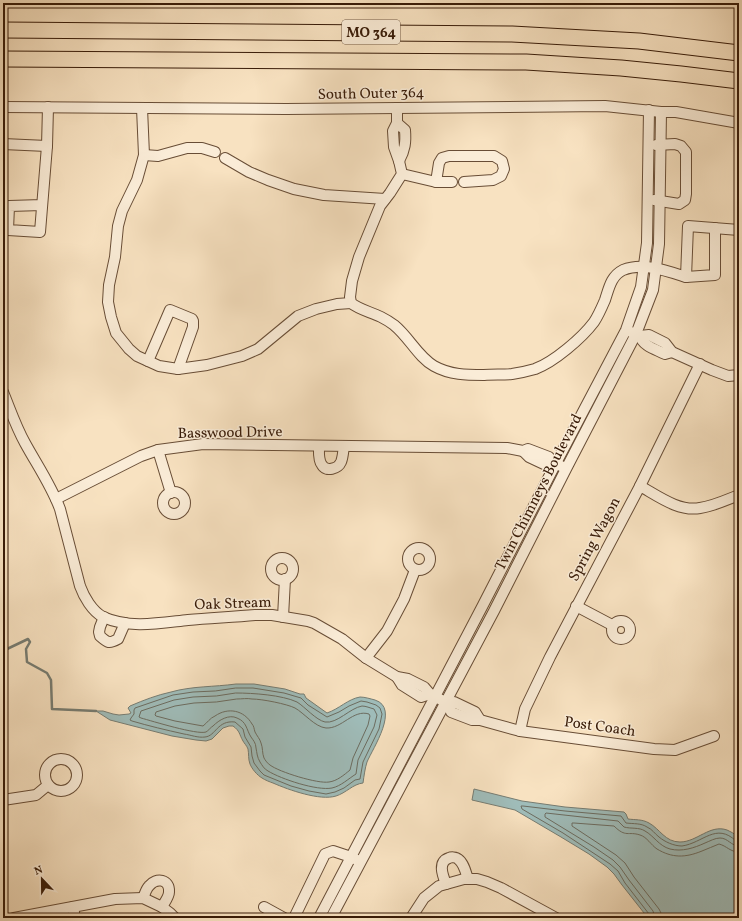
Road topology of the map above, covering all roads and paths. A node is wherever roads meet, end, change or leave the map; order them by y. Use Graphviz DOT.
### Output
graph roads {
  1 [pos="3,30"];
  2 [pos="739,53"];
  3 [pos="3,59"];
  4 [pos="739,81"];
  5 [pos="3,107"];
  6 [pos="48,107"];
  7 [pos="142,108"];
  8 [pos="397,108"];
  9 [pos="648,110"];
  10 [pos="661,112"];
  11 [pos="739,123"];
  12 [pos="3,144"];
  13 [pos="661,144"];
  14 [pos="47,146"];
  15 [pos="648,146"];
  16 [pos="215,152"];
  17 [pos="144,155"];
  18 [pos="225,158"];
  19 [pos="402,174"];
  20 [pos="436,182"];
  21 [pos="452,182"];
  22 [pos="464,182"];
  23 [pos="385,199"];
  24 [pos="648,200"];
  25 [pos="660,200"];
  26 [pos="42,205"];
  27 [pos="715,228"];
  28 [pos="739,230"];
  29 [pos="644,267"];
  30 [pos="656,268"];
  31 [pos="686,277"];
  32 [pos="351,303"];
  33 [pos="626,330"];
  34 [pos="638,335"];
  35 [pos="148,361"];
  36 [pos="700,364"];
  37 [pos="178,369"];
  38 [pos="739,375"];
  39 [pos="3,392"];
  40 [pos="319,446"];
  41 [pos="344,446"];
  42 [pos="158,450"];
  43 [pos="554,463"];
  44 [pos="566,468"];
  45 [pos="640,486"];
  46 [pos="171,493"];
  47 [pos="739,495"];
  48 [pos="56,499"];
  49 [pos="416,570"];
  50 [pos="285,580"];
  51 [pos="576,606"];
  52 [pos="104,617"];
  53 [pos="283,617"];
  54 [pos="125,623"];
  55 [pos="612,625"];
  56 [pos="366,658"];
  57 [pos="433,696"];
  58 [pos="448,704"];
  59 [pos="520,730"];
  60 [pos="714,736"];
  61 [pos="48,785"];
  62 [pos="3,800"];
  63 [pos="356,859"];
  64 [pos="468,879"];
  65 [pos="446,884"];
  66 [pos="143,898"];
  67 [pos="73,906"];
  68 [pos="162,907"];
  69 [pos="264,907"];
  70 [pos="14,918"];
  71 [pos="75,918"];
  72 [pos="174,918"];
  73 [pos="284,918"];
  74 [pos="294,918"];
  75 [pos="319,918"];
  76 [pos="331,918"];
  77 [pos="411,918"];
  78 [pos="556,918"];
  1 -- 2 [label="highway, MO 364"];
  3 -- 4 [label="highway, MO 364"];
  5 -- 6 [label="street, South Outer 364"];
  6 -- 7 [label="street, South Outer 364"];
  6 -- 14 [label="street"];
  7 -- 8 [label="street, South Outer 364"];
  7 -- 17 [label="street"];
  8 -- 9 [label="street, South Outer 364"];
  8 -- 19 [label="street"];
  9 -- 10 [label="street, South Outer 364"];
  9 -- 15 [label="street, Twin Chimneys Boulevard"];
  10 -- 11 [label="street, South Outer 364"];
  10 -- 13 [label="street, Twin Chimneys Boulevard"];
  12 -- 14 [label="street"];
  13 -- 15 [label="street"];
  13 -- 25 [label="street, Twin Chimneys Boulevard"];
  13 -- 25 [label="street"];
  14 -- 26 [label="street"];
  15 -- 24 [label="street, Twin Chimneys Boulevard"];
  16 -- 17 [label="street"];
  17 -- 35 [label="street"];
  18 -- 23 [label="street"];
  19 -- 20 [label="street"];
  19 -- 23 [label="street"];
  20 -- 21 [label="street"];
  20 -- 22 [label="street"];
  23 -- 32 [label="street"];
  24 -- 25 [label="street"];
  24 -- 29 [label="street, Twin Chimneys Boulevard"];
  25 -- 30 [label="street, Twin Chimneys Boulevard"];
  27 -- 28 [label="street"];
  27 -- 31 [label="street"];
  27 -- 31 [label="street"];
  29 -- 30 [label="street"];
  29 -- 32 [label="street"];
  29 -- 33 [label="street, Twin Chimneys Boulevard"];
  30 -- 31 [label="street"];
  30 -- 34 [label="street, Twin Chimneys Boulevard"];
  32 -- 37 [label="street"];
  33 -- 34 [label="street"];
  33 -- 43 [label="street, Twin Chimneys Boulevard"];
  34 -- 36 [label="street"];
  34 -- 44 [label="street, Twin Chimneys Boulevard"];
  35 -- 37 [label="street"];
  35 -- 37 [label="street"];
  36 -- 38 [label="street"];
  36 -- 45 [label="street, Spring Wagon"];
  39 -- 48 [label="street, Oak Stream"];
  40 -- 41 [label="street, Basswood Drive"];
  40 -- 41 [label="street"];
  40 -- 42 [label="street, Basswood Drive"];
  41 -- 43 [label="street, Basswood Drive"];
  42 -- 46 [label="street"];
  42 -- 48 [label="street, Basswood Drive"];
  43 -- 44 [label="street, Basswood Drive"];
  43 -- 57 [label="street, Twin Chimneys Boulevard"];
  44 -- 58 [label="street, Twin Chimneys Boulevard"];
  45 -- 47 [label="street"];
  45 -- 51 [label="street, Spring Wagon"];
  48 -- 52 [label="street, Oak Stream"];
  49 -- 56 [label="street"];
  50 -- 53 [label="street"];
  51 -- 55 [label="street"];
  51 -- 59 [label="street, Spring Wagon"];
  52 -- 54 [label="street, Oak Stream"];
  52 -- 54 [label="street"];
  53 -- 54 [label="street, Oak Stream"];
  53 -- 56 [label="street, Oak Stream"];
  56 -- 57 [label="street, Oak Stream"];
  57 -- 58 [label="street, Oak Stream"];
  57 -- 63 [label="street, Twin Chimneys Boulevard"];
  58 -- 59 [label="street, Post Coach"];
  58 -- 63 [label="street, Twin Chimneys Boulevard"];
  59 -- 60 [label="street, Post Coach"];
  61 -- 62 [label="street"];
  63 -- 74 [label="street"];
  63 -- 75 [label="street, Twin Chimneys Boulevard"];
  63 -- 76 [label="street, Twin Chimneys Boulevard"];
  64 -- 65 [label="street"];
  64 -- 65 [label="street"];
  64 -- 78 [label="street"];
  65 -- 77 [label="street"];
  66 -- 67 [label="street"];
  66 -- 68 [label="street"];
  66 -- 68 [label="street"];
  67 -- 70 [label="street"];
  67 -- 71 [label="street"];
  68 -- 72 [label="street"];
  69 -- 73 [label="street"];
}
